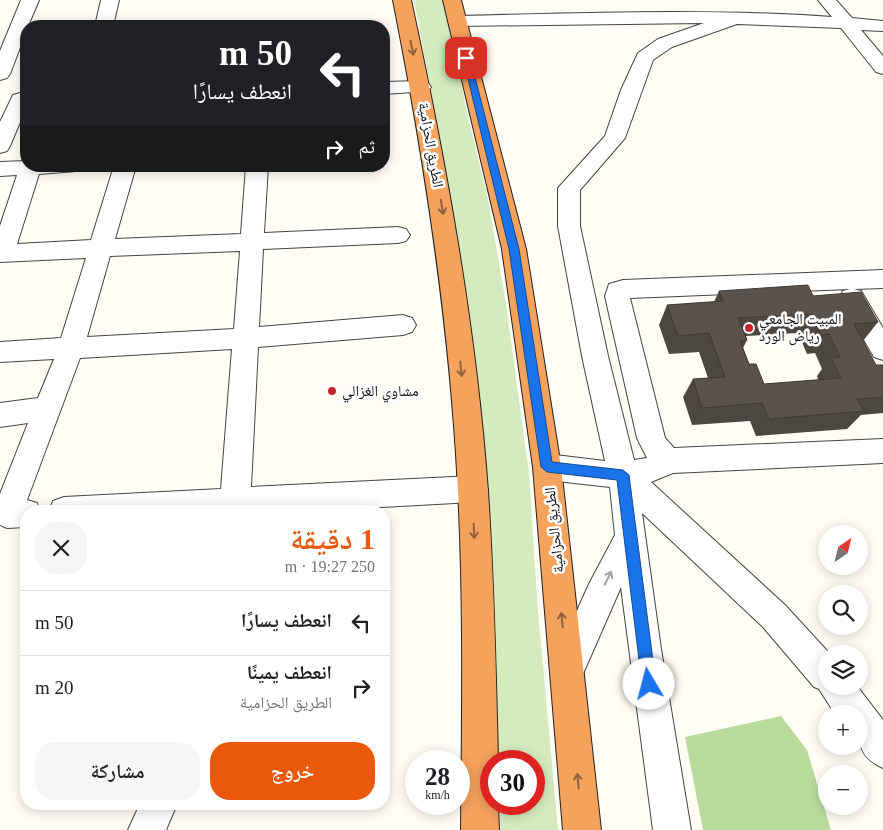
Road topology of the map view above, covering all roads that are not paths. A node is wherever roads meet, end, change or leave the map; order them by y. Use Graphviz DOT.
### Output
graph roads {
  1 [pos="30,0"];
  2 [pos="110,0"];
  3 [pos="402,0"];
  4 [pos="827,0"];
  5 [pos="644,9"];
  6 [pos="455,10"];
  7 [pos="736,18"];
  8 [pos="22,20"];
  9 [pos="105,20"];
  10 [pos="846,23"];
  11 [pos="20,25"];
  12 [pos="883,26"];
  13 [pos="883,68"];
  14 [pos="0,74"];
  15 [pos="421,87"];
  16 [pos="390,88"];
  17 [pos="15,99"];
  18 [pos="0,146"];
  19 [pos="20,169"];
  20 [pos="0,170"];
  21 [pos="29,172"];
  22 [pos="123,172"];
  23 [pos="256,172"];
  24 [pos="398,235"];
  25 [pos="252,241"];
  26 [pos="101,249"];
  27 [pos="1,252"];
  28 [pos="883,279"];
  29 [pos="842,281"];
  30 [pos="403,324"];
  31 [pos="246,338"];
  32 [pos="72,348"];
  33 [pos="883,350"];
  34 [pos="0,352"];
  35 [pos="49,408"];
  36 [pos="0,415"];
  37 [pos="883,451"];
  38 [pos="668,461"];
  39 [pos="547,467"];
  40 [pos="623,475"];
  41 [pos="473,489"];
  42 [pos="235,504"];
  43 [pos="211,505"];
  44 [pos="257,505"];
  45 [pos="290,505"];
  46 [pos="11,514"];
  47 [pos="629,539"];
  48 [pos="818,666"];
  49 [pos="567,671"];
  50 [pos="843,695"];
  51 [pos="850,705"];
  52 [pos="868,729"];
  53 [pos="883,750"];
  54 [pos="156,810"];
  55 [pos="147,830"];
  56 [pos="480,830"];
  57 [pos="582,830"];
  58 [pos="672,830"];
  1 -- 8 [label="street"];
  2 -- 9 [label="street"];
  3 -- 15 [label="highway, الطريق الحزامية, one-way"];
  4 -- 10 [label="street"];
  5 -- 6 [label="street"];
  5 -- 7 [label="street"];
  6 -- 39 [label="highway, الطريق الحزامية"];
  7 -- 10 [label="street"];
  7 -- 40 [label="street"];
  10 -- 12 [label="street"];
  10 -- 13 [label="street"];
  11 -- 14 [label="street"];
  15 -- 16 [label="street"];
  15 -- 41 [label="highway, الطريق الحزامية, one-way"];
  17 -- 18 [label="street"];
  19 -- 20 [label="street"];
  21 -- 27 [label="street"];
  22 -- 26 [label="street"];
  23 -- 25 [label="street"];
  24 -- 25 [label="street"];
  25 -- 26 [label="street"];
  25 -- 31 [label="street"];
  26 -- 27 [label="street"];
  26 -- 32 [label="street"];
  28 -- 29 [label="street"];
  29 -- 33 [label="street"];
  29 -- 38 [label="street"];
  30 -- 31 [label="street"];
  31 -- 32 [label="street"];
  31 -- 42 [label="street"];
  32 -- 34 [label="street"];
  32 -- 35 [label="street"];
  35 -- 36 [label="street"];
  35 -- 46 [label="street"];
  37 -- 38 [label="street"];
  38 -- 40 [label="street"];
  39 -- 40 [label="street"];
  49 -- 39 [label="highway, الطريق الحزامية, one-way"];
  40 -- 47 [label="street"];
  40 -- 48 [label="street"];
  41 -- 45 [label="street"];
  41 -- 56 [label="highway, الطريق الحزامية, one-way"];
  42 -- 43 [label="street"];
  42 -- 44 [label="street"];
  49 -- 47 [label="street, one-way"];
  47 -- 58 [label="street"];
  57 -- 49 [label="highway, الطريق الحزامية, one-way"];
  50 -- 51 [label="street"];
  52 -- 53 [label="street"];
  54 -- 55 [label="street"];
}
